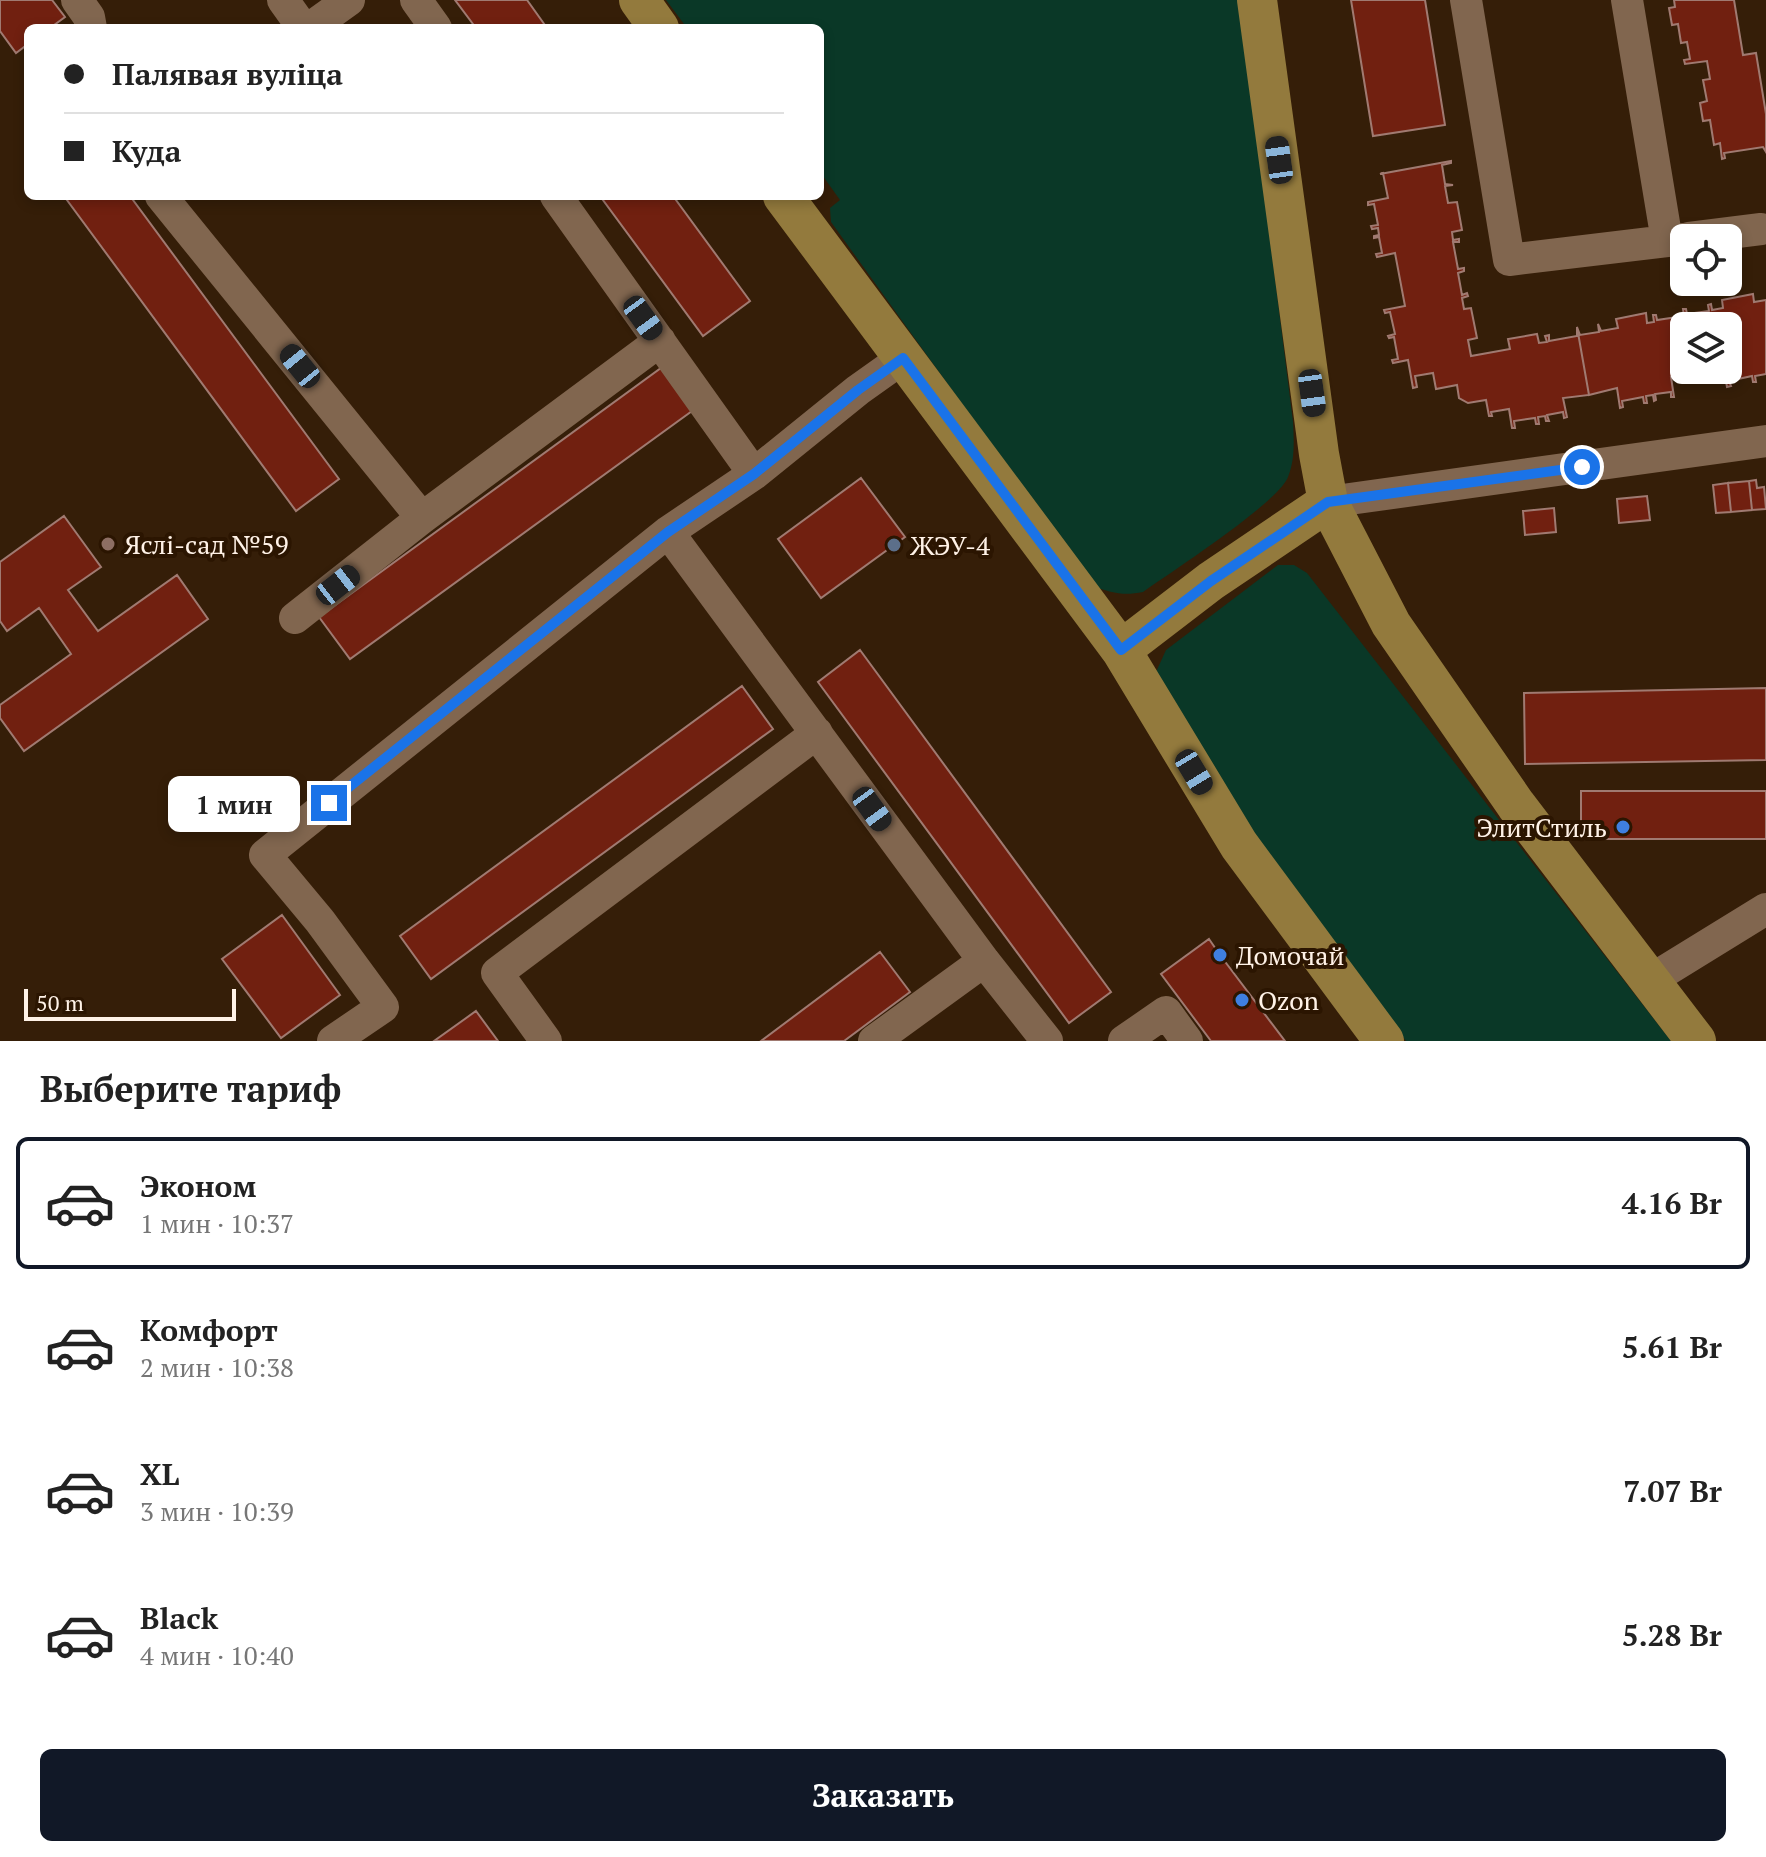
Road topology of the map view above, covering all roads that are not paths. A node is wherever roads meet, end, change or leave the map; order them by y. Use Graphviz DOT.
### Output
graph roads {
  1 [pos="77,0"];
  2 [pos="283,0"];
  3 [pos="349,0"];
  4 [pos="416,0"];
  5 [pos="639,0"];
  6 [pos="1257,0"];
  7 [pos="1466,0"];
  8 [pos="1627,0"];
  9 [pos="90,24"];
  10 [pos="300,24"];
  11 [pos="316,24"];
  12 [pos="433,24"];
  13 [pos="656,24"];
  14 [pos="164,200"];
  15 [pos="559,200"];
  16 [pos="786,200"];
  17 [pos="1677,224"];
  18 [pos="1761,229"];
  19 [pos="1742,231"];
  20 [pos="1670,240"];
  21 [pos="660,341"];
  22 [pos="903,358"];
  23 [pos="1766,441"];
  24 [pos="754,474"];
  25 [pos="1328,502"];
  26 [pos="422,518"];
  27 [pos="668,532"];
  28 [pos="295,618"];
  29 [pos="1121,650"];
  30 [pos="817,733"];
  31 [pos="1766,909"];
  32 [pos="984,961"];
  33 [pos="1649,981"];
  34 [pos="333,1041"];
  35 [pos="546,1041"];
  36 [pos="874,1041"];
  37 [pos="1047,1041"];
  38 [pos="1124,1041"];
  39 [pos="1187,1041"];
  40 [pos="1384,1041"];
  41 [pos="1696,1041"];
  1 -- 9 [label="street"];
  2 -- 10 [label="street"];
  3 -- 11 [label="street"];
  4 -- 12 [label="street"];
  5 -- 13 [label="main road"];
  6 -- 25 [label="main road"];
  7 -- 20 [label="street"];
  8 -- 17 [label="street"];
  14 -- 26 [label="street"];
  15 -- 21 [label="street"];
  16 -- 22 [label="main road"];
  18 -- 19 [label="street"];
  21 -- 24 [label="street"];
  21 -- 26 [label="street"];
  22 -- 24 [label="street"];
  22 -- 29 [label="main road"];
  23 -- 25 [label="street"];
  24 -- 27 [label="street"];
  25 -- 29 [label="main road"];
  25 -- 33 [label="main road"];
  26 -- 28 [label="street"];
  27 -- 30 [label="street"];
  27 -- 34 [label="street"];
  29 -- 40 [label="main road"];
  30 -- 32 [label="street"];
  30 -- 35 [label="street"];
  31 -- 33 [label="street"];
  32 -- 36 [label="street"];
  32 -- 37 [label="street"];
  33 -- 41 [label="main road"];
  38 -- 39 [label="street"];
}
